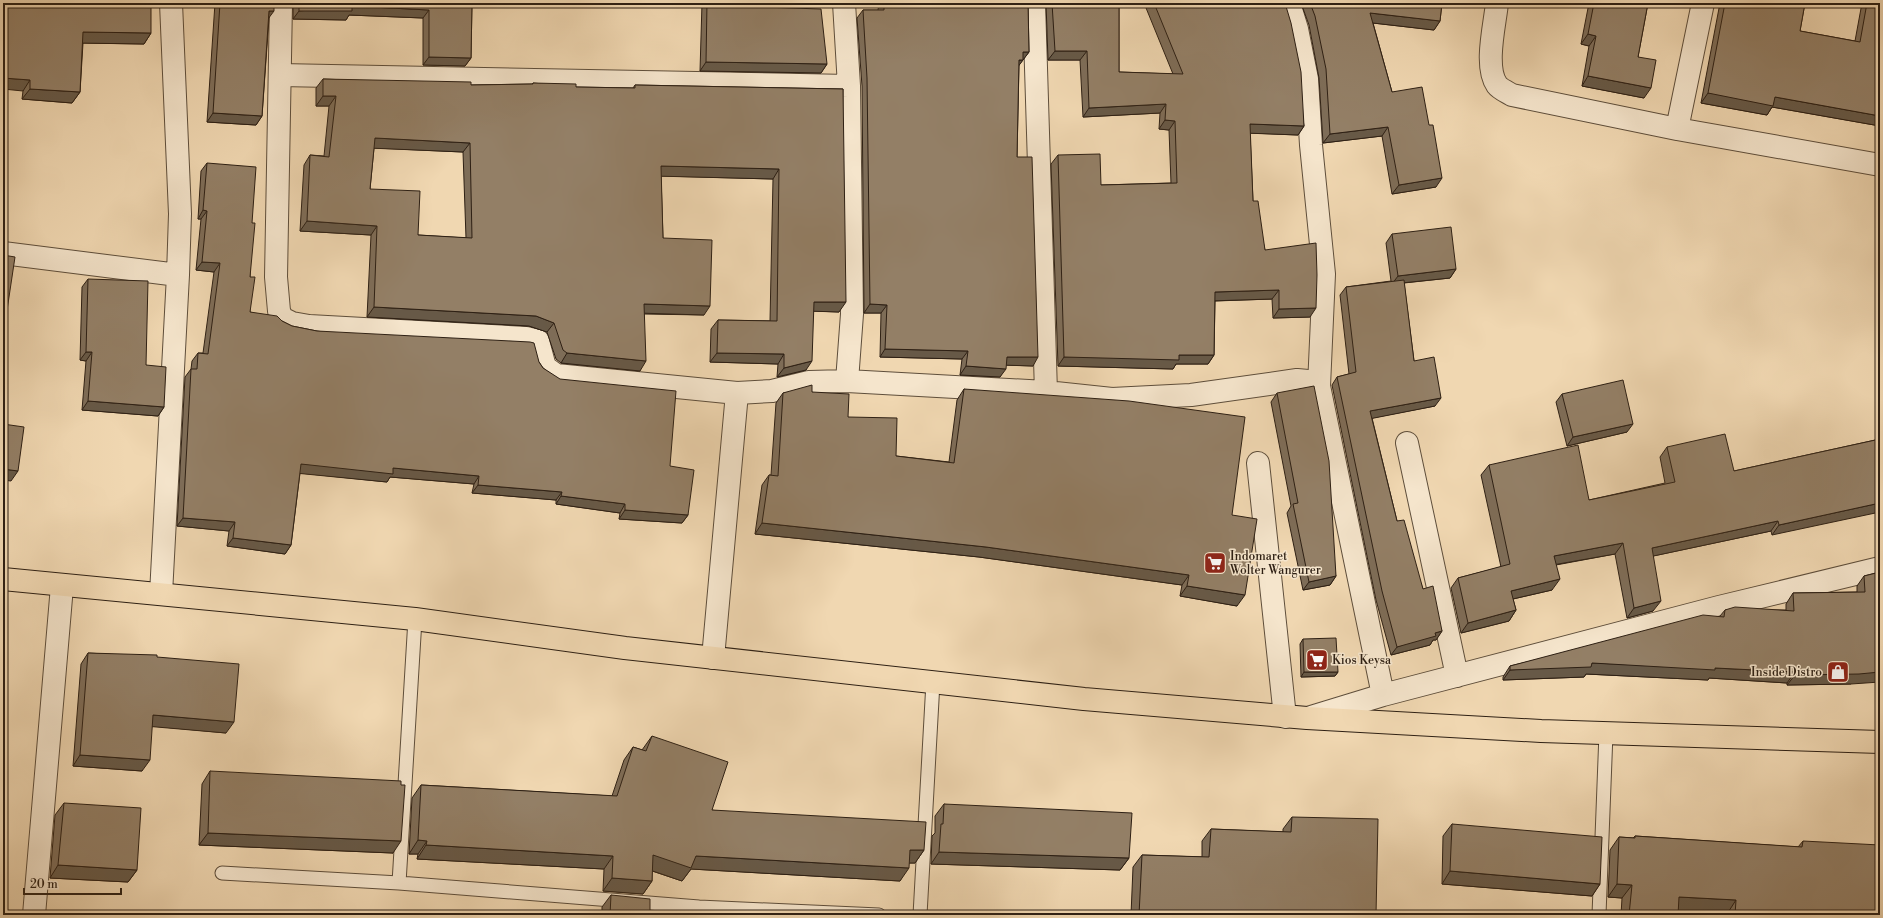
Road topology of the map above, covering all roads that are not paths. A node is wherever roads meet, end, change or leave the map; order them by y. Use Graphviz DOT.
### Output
graph roads {
  1 [pos="171,3"];
  2 [pos="281,3"];
  3 [pos="844,3"];
  4 [pos="1034,3"];
  5 [pos="1289,3"];
  6 [pos="1498,3"];
  7 [pos="1703,3"];
  8 [pos="280,75"];
  9 [pos="849,86"];
  10 [pos="1677,129"];
  11 [pos="1880,165"];
  12 [pos="3,253"];
  13 [pos="178,275"];
  14 [pos="847,381"];
  15 [pos="1319,386"];
  16 [pos="1046,392"];
  17 [pos="737,393"];
  18 [pos="1407,443"];
  19 [pos="1258,463"];
  20 [pos="1880,568"];
  21 [pos="3,579"];
  22 [pos="62,586"];
  23 [pos="161,594"];
  24 [pos="415,619"];
  25 [pos="713,658"];
  26 [pos="1457,676"];
  27 [pos="933,682"];
  28 [pos="1383,695"];
  29 [pos="1285,717"];
  30 [pos="1307,718"];
  31 [pos="1606,733"];
  32 [pos="1880,742"];
  33 [pos="222,873"];
  34 [pos="400,883"];
  35 [pos="699,911"];
  36 [pos="34,915"];
  37 [pos="878,915"];
  38 [pos="920,915"];
  39 [pos="1599,915"];
  1 -- 13 [label="street"];
  2 -- 8 [label="street"];
  3 -- 9 [label="street"];
  4 -- 16 [label="street"];
  5 -- 15 [label="street"];
  6 -- 10 [label="street"];
  7 -- 10 [label="street"];
  8 -- 9 [label="street"];
  8 -- 17 [label="street"];
  9 -- 14 [label="street"];
  10 -- 11 [label="street"];
  12 -- 13 [label="street"];
  13 -- 23 [label="street"];
  14 -- 16 [label="street"];
  14 -- 17 [label="street"];
  15 -- 16 [label="street"];
  15 -- 28 [label="street"];
  17 -- 25 [label="street"];
  18 -- 26 [label="street"];
  19 -- 29 [label="street"];
  20 -- 26 [label="street"];
  21 -- 22 [label="highway"];
  22 -- 23 [label="highway"];
  22 -- 36 [label="street"];
  23 -- 24 [label="highway"];
  24 -- 25 [label="highway"];
  24 -- 34 [label="lane"];
  25 -- 27 [label="highway"];
  26 -- 28 [label="street"];
  27 -- 29 [label="highway"];
  27 -- 38 [label="lane"];
  28 -- 30 [label="street"];
  29 -- 30 [label="highway"];
  30 -- 31 [label="highway"];
  31 -- 32 [label="highway"];
  31 -- 39 [label="lane"];
  33 -- 34 [label="lane"];
  34 -- 35 [label="lane"];
  35 -- 37 [label="lane"];
}
